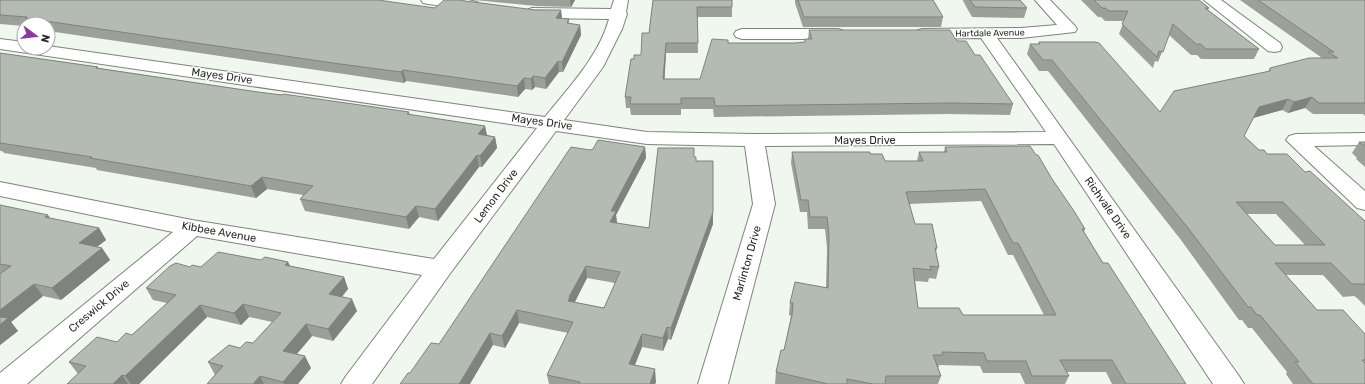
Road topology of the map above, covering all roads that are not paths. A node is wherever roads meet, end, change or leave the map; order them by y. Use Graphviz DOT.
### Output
graph roads {
  1 [pos="428,0"];
  2 [pos="1042,0"];
  3 [pos="1211,0"];
  4 [pos="620,7"];
  5 [pos="490,8"];
  6 [pos="521,11"];
  7 [pos="985,33"];
  8 [pos="742,34"];
  9 [pos="852,34"];
  10 [pos="906,34"];
  11 [pos="0,44"];
  12 [pos="16,46"];
  13 [pos="1274,47"];
  14 [pos="56,52"];
  15 [pos="551,123"];
  16 [pos="1060,138"];
  17 [pos="1365,139"];
  18 [pos="754,140"];
  19 [pos="0,189"];
  20 [pos="1365,203"];
  21 [pos="192,228"];
  22 [pos="440,269"];
  23 [pos="7,384"];
  24 [pos="356,384"];
  25 [pos="713,384"];
  26 [pos="1229,384"];
  1 -- 5 [label="street"];
  2 -- 7 [label="street, Hartdale Avenue"];
  3 -- 13 [label="street"];
  4 -- 6 [label="street"];
  4 -- 15 [label="street, Lemon Drive"];
  7 -- 10 [label="street, Hartdale Avenue"];
  7 -- 16 [label="street, Richvale Drive"];
  8 -- 9 [label="street"];
  11 -- 12 [label="street"];
  14 -- 15 [label="street, Mayes Drive"];
  15 -- 18 [label="street, Mayes Drive"];
  15 -- 22 [label="street, Lemon Drive"];
  16 -- 18 [label="street, Mayes Drive"];
  16 -- 26 [label="street, Richvale Drive"];
  17 -- 20 [label="street"];
  18 -- 25 [label="street, Marlinton Drive"];
  19 -- 21 [label="street, Kibbee Avenue"];
  21 -- 22 [label="street, Kibbee Avenue"];
  21 -- 23 [label="street, Creswick Drive"];
  22 -- 24 [label="street, Lemon Drive"];
}
